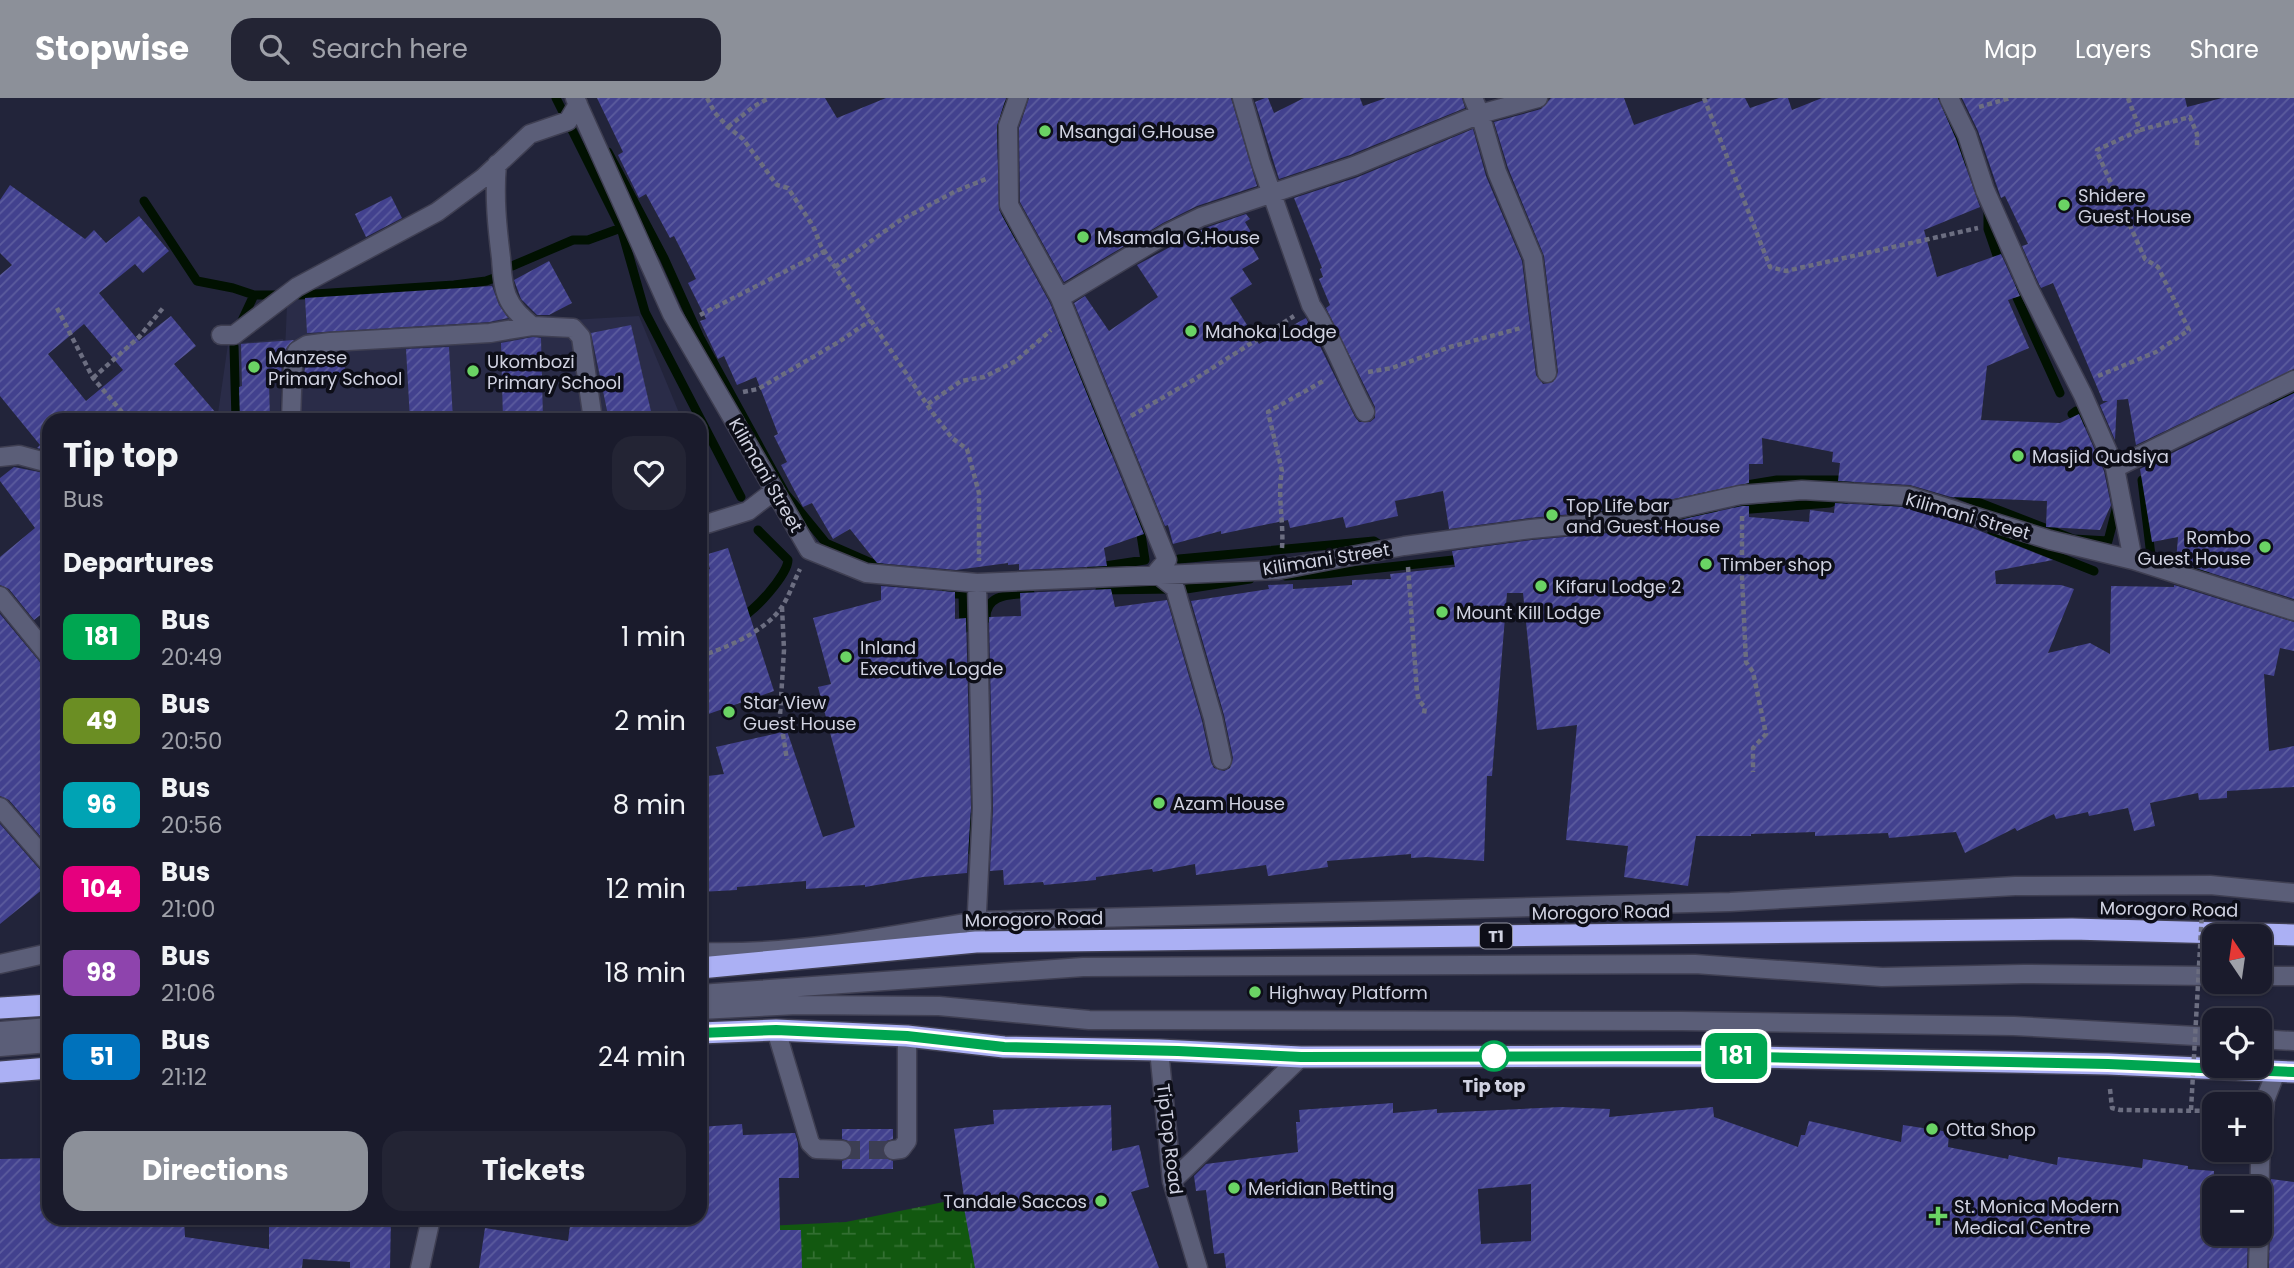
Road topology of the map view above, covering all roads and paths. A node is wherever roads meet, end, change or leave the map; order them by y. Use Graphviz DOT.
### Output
graph roads {
  1 [pos="707,98"];
  2 [pos="769,98"];
  3 [pos="1018,98"];
  4 [pos="1242,98"];
  5 [pos="1538,98"];
  6 [pos="1704,98"];
  7 [pos="2010,98"];
  8 [pos="2128,98"];
  9 [pos="576,101"];
  10 [pos="1953,105"];
  11 [pos="1476,106"];
  12 [pos="728,127"];
  13 [pos="2140,130"];
  14 [pos="2197,149"];
  15 [pos="497,164"];
  16 [pos="1009,169"];
  17 [pos="1272,192"];
  18 [pos="2000,222"];
  19 [pos="825,251"];
  20 [pos="835,267"];
  21 [pos="1060,298"];
  22 [pos="1311,305"];
  23 [pos="57,308"];
  24 [pos="163,308"];
  25 [pos="672,314"];
  26 [pos="1067,316"];
  27 [pos="871,320"];
  28 [pos="1541,323"];
  29 [pos="532,326"];
  30 [pos="221,335"];
  31 [pos="1547,373"];
  32 [pos="1346,375"];
  33 [pos="93,379"];
  34 [pos="2294,380"];
  35 [pos="2078,385"];
  36 [pos="722,397"];
  37 [pos="928,404"];
  38 [pos="1365,412"];
  39 [pos="122,413"];
  40 [pos="291,413"];
  41 [pos="592,413"];
  42 [pos="1114,429"];
  43 [pos="0,457"];
  44 [pos="42,461"];
  45 [pos="2115,468"];
  46 [pos="774,491"];
  47 [pos="1740,495"];
  48 [pos="707,524"];
  49 [pos="1404,546"];
  50 [pos="809,550"];
  51 [pos="2133,560"];
  52 [pos="1278,570"];
  53 [pos="1156,573"];
  54 [pos="977,583"];
  55 [pos="0,596"];
  56 [pos="782,607"];
  57 [pos="2294,611"];
  58 [pos="42,647"];
  59 [pos="707,653"];
  60 [pos="1424,714"];
  61 [pos="787,760"];
  62 [pos="1222,760"];
  63 [pos="1753,772"];
  64 [pos="0,807"];
  65 [pos="42,855"];
  66 [pos="2294,893"];
  67 [pos="2202,912"];
  68 [pos="976,921"];
  69 [pos="2294,935"];
  70 [pos="976,942"];
  71 [pos="707,951"];
  72 [pos="42,955"];
  73 [pos="0,964"];
  74 [pos="707,967"];
  75 [pos="2202,976"];
  76 [pos="2272,976"];
  77 [pos="2294,976"];
  78 [pos="707,994"];
  79 [pos="42,1005"];
  80 [pos="0,1008"];
  81 [pos="707,1010"];
  82 [pos="42,1028"];
  83 [pos="776,1030"];
  84 [pos="0,1031"];
  85 [pos="707,1033"];
  86 [pos="907,1036"];
  87 [pos="2202,1036"];
  88 [pos="2272,1040"];
  89 [pos="2294,1041"];
  90 [pos="42,1044"];
  91 [pos="0,1047"];
  92 [pos="1159,1051"];
  93 [pos="1301,1057"];
  94 [pos="42,1069"];
  95 [pos="0,1072"];
  96 [pos="2285,1072"];
  97 [pos="2120,1110"];
  98 [pos="2191,1110"];
  99 [pos="2202,1110"];
  100 [pos="842,1150"];
  101 [pos="892,1150"];
  102 [pos="2260,1176"];
  103 [pos="1172,1181"];
  104 [pos="429,1225"];
  105 [pos="2259,1246"];
  106 [pos="420,1268"];
  107 [pos="1198,1268"];
  108 [pos="2258,1268"];
  1 -- 12 [label="path"];
  2 -- 12 [label="path"];
  3 -- 16 [label="street"];
  4 -- 17 [label="street"];
  5 -- 11 [label="street"];
  6 -- 18 [label="path"];
  7 -- 10 [label="path"];
  8 -- 13 [label="path"];
  9 -- 15 [label="street"];
  9 -- 25 [label="street, Kilimani Street"];
  10 -- 18 [label="street"];
  11 -- 17 [label="street"];
  11 -- 28 [label="street"];
  12 -- 19 [label="path"];
  13 -- 14 [label="path"];
  13 -- 35 [label="path"];
  15 -- 29 [label="street"];
  15 -- 30 [label="street"];
  16 -- 20 [label="path"];
  16 -- 21 [label="street"];
  17 -- 21 [label="street"];
  17 -- 22 [label="street"];
  18 -- 35 [label="street"];
  19 -- 20 [label="path"];
  19 -- 25 [label="path"];
  20 -- 27 [label="path"];
  21 -- 26 [label="street"];
  22 -- 32 [label="street"];
  22 -- 42 [label="path"];
  23 -- 33 [label="path"];
  24 -- 33 [label="path"];
  25 -- 36 [label="street, Kilimani Street"];
  26 -- 37 [label="path"];
  26 -- 42 [label="street"];
  27 -- 36 [label="path"];
  27 -- 37 [label="path"];
  28 -- 31 [label="street"];
  28 -- 32 [label="path"];
  29 -- 40 [label="street"];
  29 -- 41 [label="street"];
  32 -- 38 [label="street"];
  32 -- 52 [label="path"];
  33 -- 39 [label="path"];
  34 -- 45 [label="street"];
  35 -- 45 [label="street"];
  36 -- 46 [label="street, Kilimani Street"];
  37 -- 54 [label="path"];
  42 -- 53 [label="street"];
  43 -- 44 [label="street"];
  45 -- 51 [label="street"];
  46 -- 48 [label="street"];
  46 -- 50 [label="street, Kilimani Street"];
  47 -- 49 [label="street, Kilimani Street"];
  47 -- 51 [label="street, Kilimani Street"];
  47 -- 63 [label="path"];
  49 -- 52 [label="street, Kilimani Street"];
  49 -- 60 [label="path"];
  50 -- 54 [label="street, Kilimani Street"];
  50 -- 56 [label="path"];
  51 -- 57 [label="street, Kilimani Street"];
  52 -- 53 [label="street, Kilimani Street"];
  53 -- 54 [label="street, Kilimani Street"];
  53 -- 62 [label="street"];
  54 -- 68 [label="street"];
  55 -- 58 [label="street"];
  56 -- 59 [label="path"];
  56 -- 61 [label="path"];
  64 -- 65 [label="street"];
  66 -- 68 [label="street"];
  67 -- 98 [label="path, bridge"];
  68 -- 70 [label="street"];
  68 -- 71 [label="street"];
  69 -- 70 [label="highway, Morogoro Road / T1"];
  70 -- 74 [label="highway, Morogoro Road / T1"];
  72 -- 73 [label="street"];
  75 -- 78 [label="street"];
  76 -- 77 [label="street"];
  79 -- 80 [label="highway"];
  81 -- 87 [label="street"];
  82 -- 84 [label="street"];
  83 -- 85 [label="highway"];
  83 -- 86 [label="highway"];
  83 -- 100 [label="street"];
  86 -- 92 [label="highway"];
  86 -- 101 [label="street"];
  88 -- 89 [label="street"];
  90 -- 91 [label="street"];
  92 -- 93 [label="highway"];
  92 -- 103 [label="street, TipTop Road"];
  93 -- 96 [label="highway"];
  93 -- 103 [label="street"];
  94 -- 95 [label="highway"];
  96 -- 102 [label="street"];
  97 -- 98 [label="path"];
  98 -- 99 [label="path"];
  103 -- 107 [label="street, TipTop Road"];
  104 -- 106 [label="street"];
  105 -- 108 [label="street"];
}
